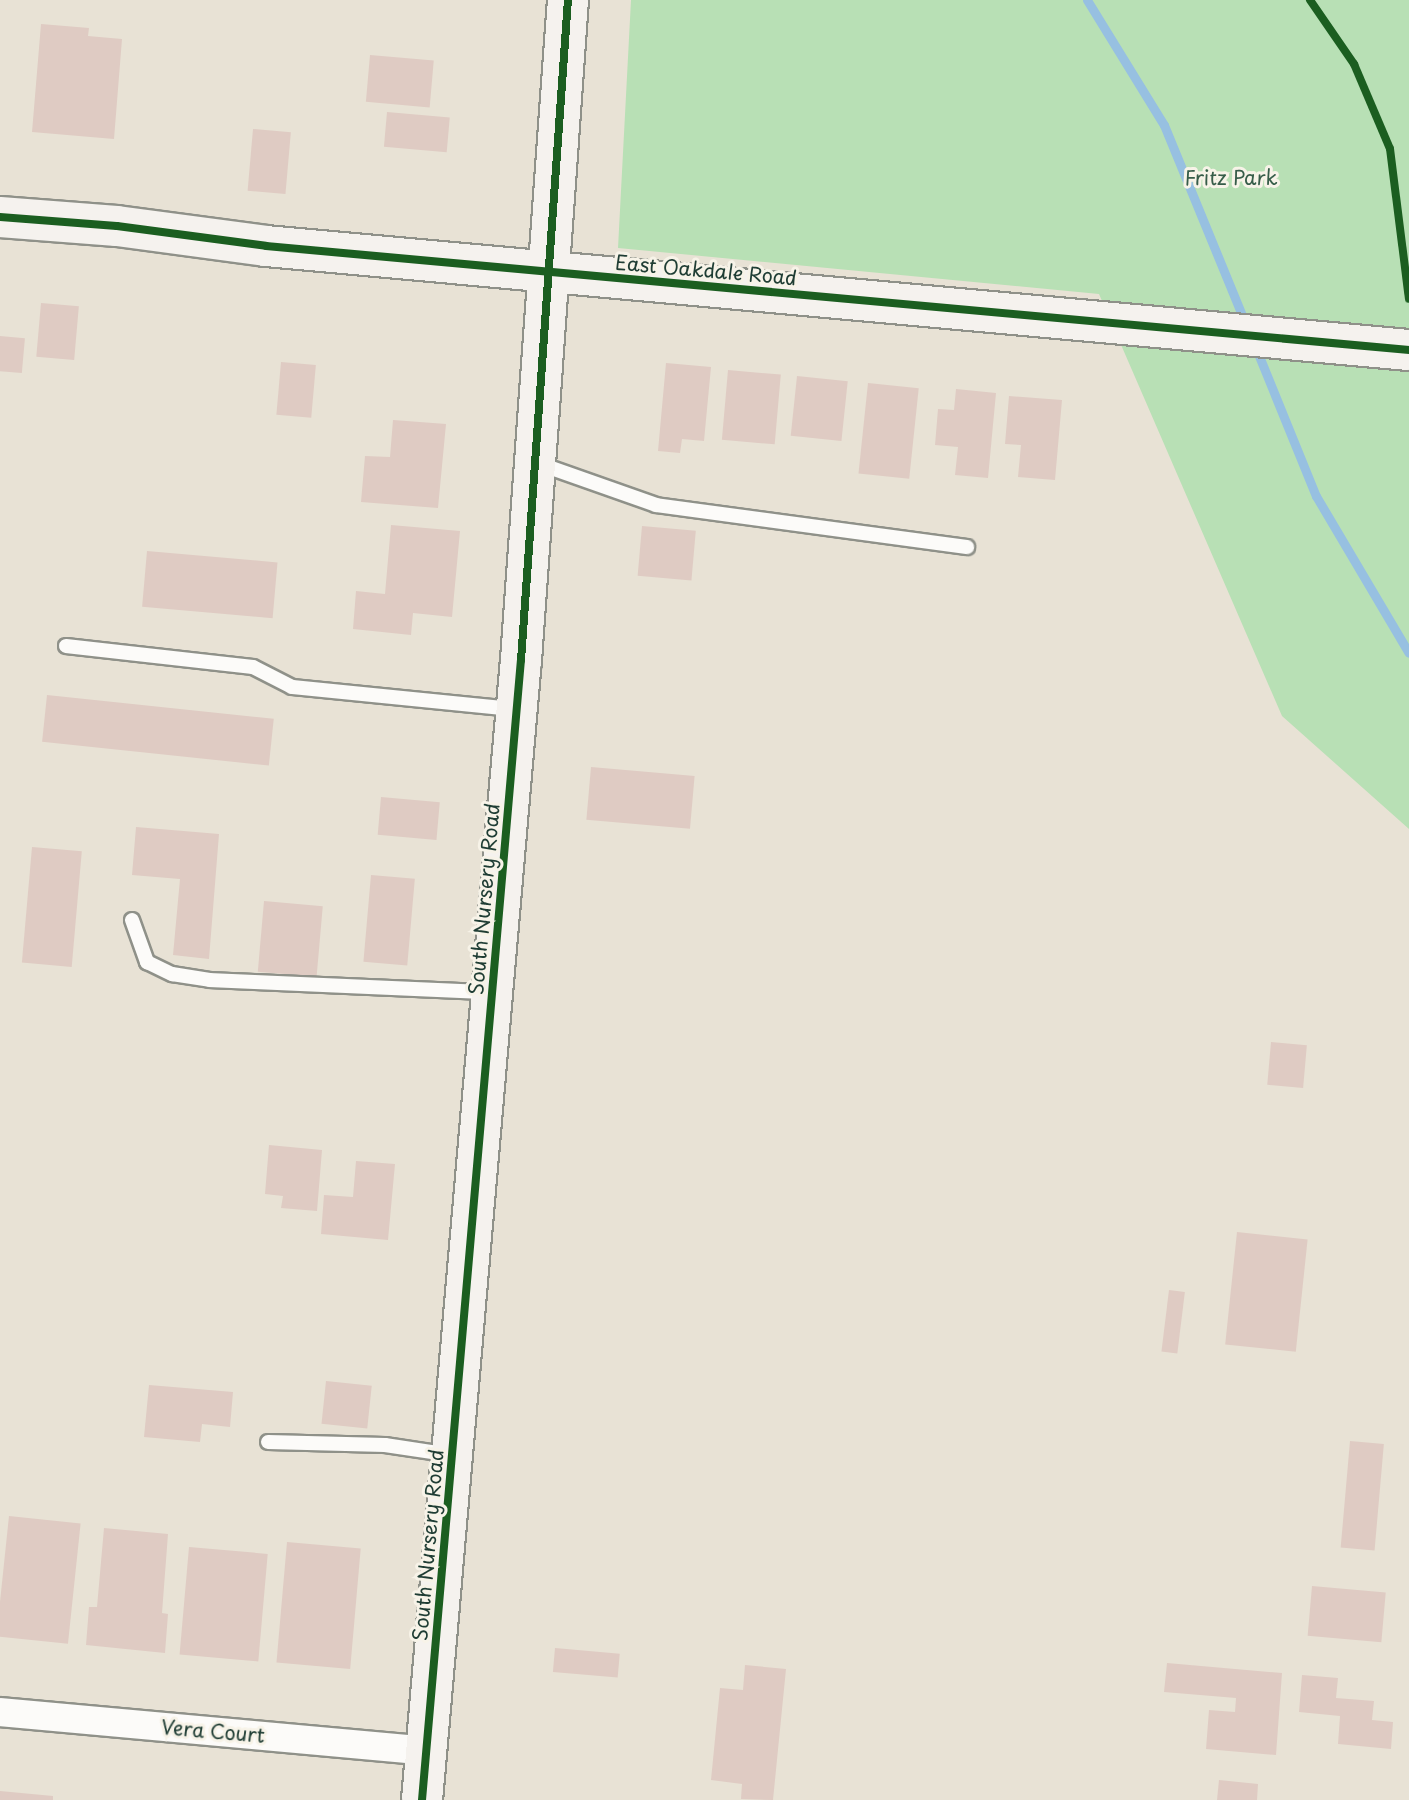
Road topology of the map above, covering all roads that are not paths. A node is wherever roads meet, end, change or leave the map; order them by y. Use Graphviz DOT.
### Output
graph roads {
  1 [pos="568,0"];
  2 [pos="0,217"];
  3 [pos="551,273"];
  4 [pos="1409,350"];
  5 [pos="536,463"];
  6 [pos="967,547"];
  7 [pos="66,646"];
  8 [pos="517,710"];
  9 [pos="132,920"];
  10 [pos="492,992"];
  11 [pos="268,1442"];
  12 [pos="452,1455"];
  13 [pos="0,1712"];
  14 [pos="426,1751"];
  15 [pos="422,1800"];
  1 -- 3 [label="street, South Nursery Road"];
  2 -- 3 [label="street, East Oakdale Road"];
  3 -- 4 [label="street, East Oakdale Road"];
  3 -- 5 [label="street, South Nursery Road"];
  5 -- 6 [label="lane"];
  5 -- 8 [label="street, South Nursery Road"];
  7 -- 8 [label="lane"];
  8 -- 10 [label="street, South Nursery Road"];
  9 -- 10 [label="lane"];
  10 -- 12 [label="street, South Nursery Road"];
  11 -- 12 [label="lane"];
  12 -- 14 [label="street, South Nursery Road"];
  13 -- 14 [label="street, Vera Court"];
  14 -- 15 [label="street, South Nursery Road"];
}
